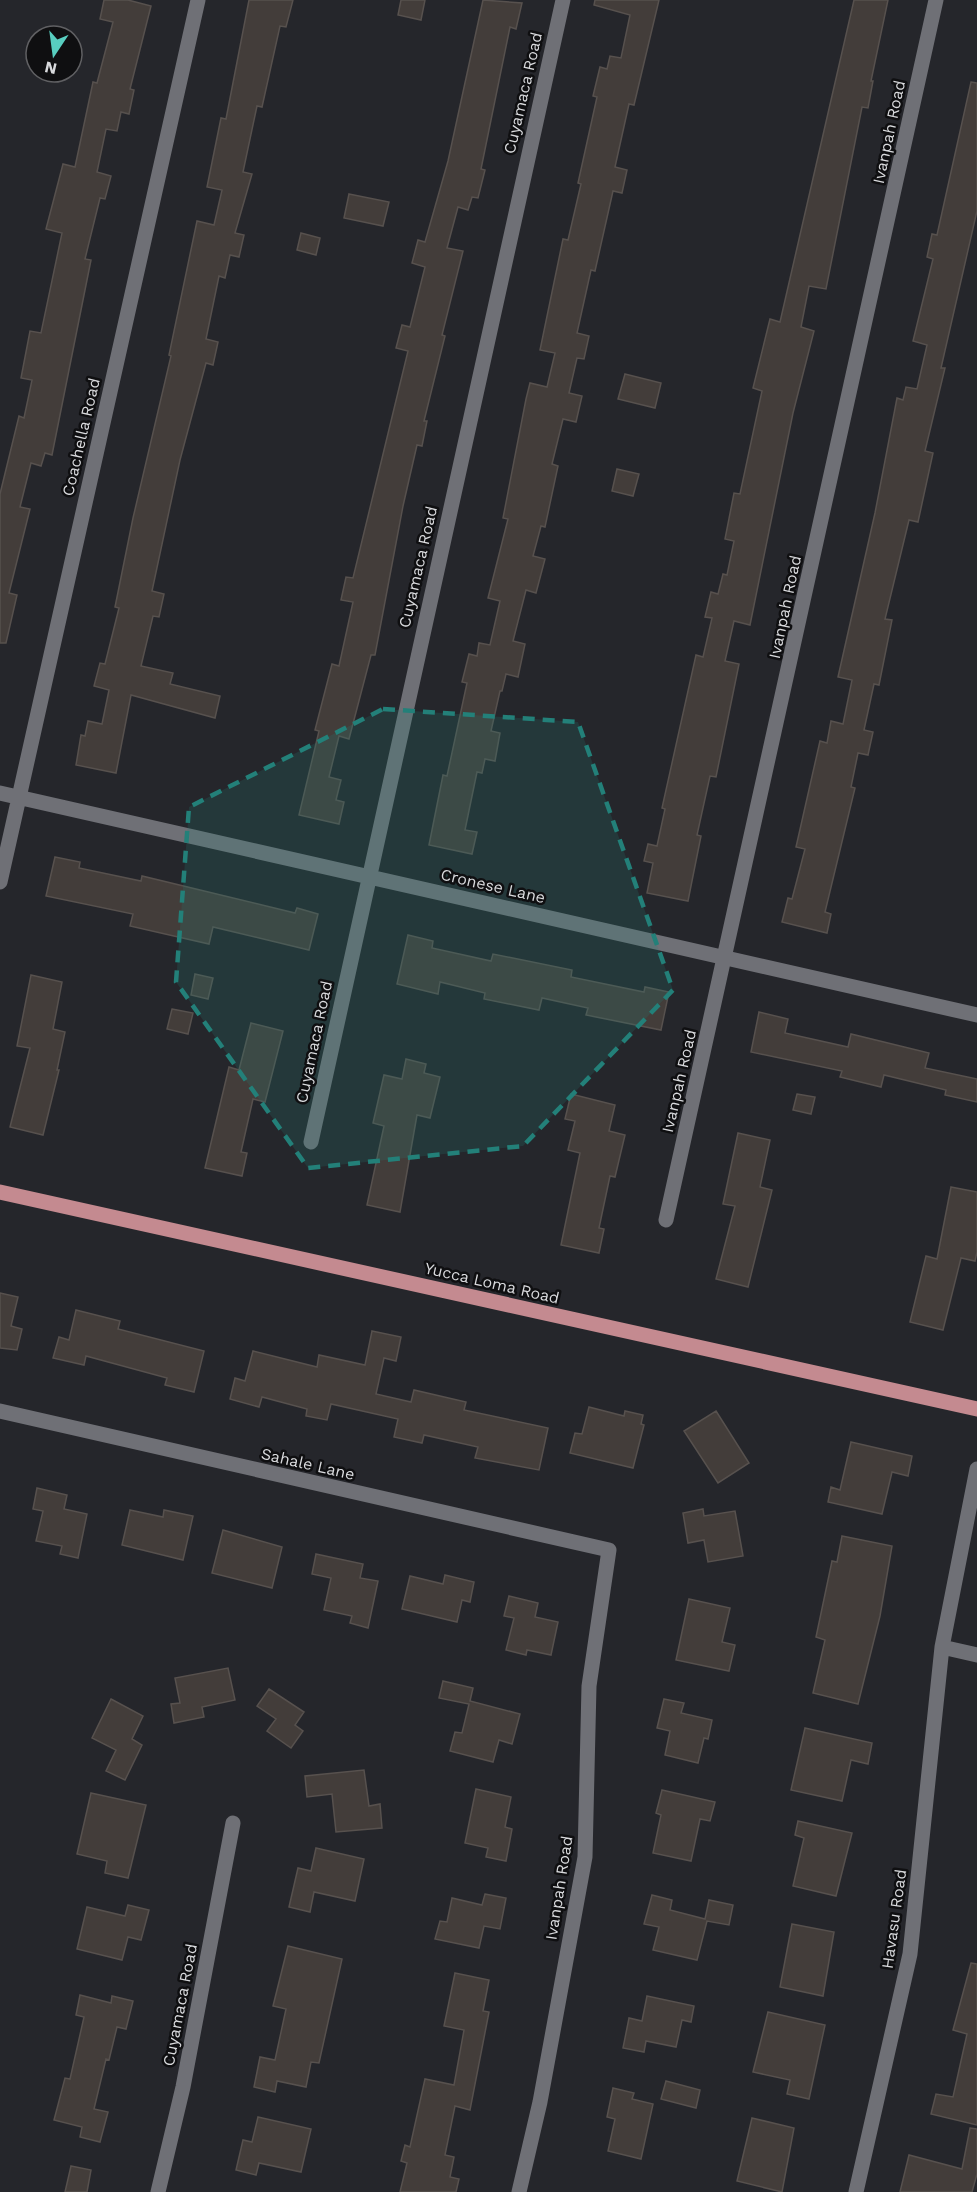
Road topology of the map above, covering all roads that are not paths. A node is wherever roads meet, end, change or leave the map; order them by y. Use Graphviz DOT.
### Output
graph roads {
  1 [pos="198,0"];
  2 [pos="562,0"];
  3 [pos="936,0"];
  4 [pos="0,793"];
  5 [pos="19,797"];
  6 [pos="368,876"];
  7 [pos="0,882"];
  8 [pos="726,958"];
  9 [pos="977,1016"];
  10 [pos="311,1142"];
  11 [pos="0,1192"];
  12 [pos="666,1220"];
  13 [pos="977,1409"];
  14 [pos="0,1411"];
  15 [pos="977,1469"];
  16 [pos="609,1550"];
  17 [pos="942,1647"];
  18 [pos="977,1655"];
  19 [pos="233,1823"];
  20 [pos="158,2192"];
  21 [pos="519,2192"];
  22 [pos="856,2192"];
  1 -- 5 [label="street, Coachella Road"];
  2 -- 6 [label="street, Cuyamaca Road"];
  3 -- 8 [label="street, Ivanpah Road"];
  4 -- 5 [label="street, Cronese Lane"];
  5 -- 6 [label="street, Cronese Lane"];
  5 -- 7 [label="street, Coachella Road"];
  6 -- 8 [label="street, Cronese Lane"];
  6 -- 10 [label="street, Cuyamaca Road"];
  8 -- 9 [label="street, Cronese Lane"];
  8 -- 12 [label="street, Ivanpah Road"];
  11 -- 13 [label="main road, Yucca Loma Road"];
  14 -- 16 [label="street, Sahale Lane"];
  15 -- 17 [label="street, Havasu Road"];
  16 -- 21 [label="street, Ivanpah Road"];
  17 -- 18 [label="street"];
  17 -- 22 [label="street, Havasu Road"];
  19 -- 20 [label="street, Cuyamaca Road"];
}
